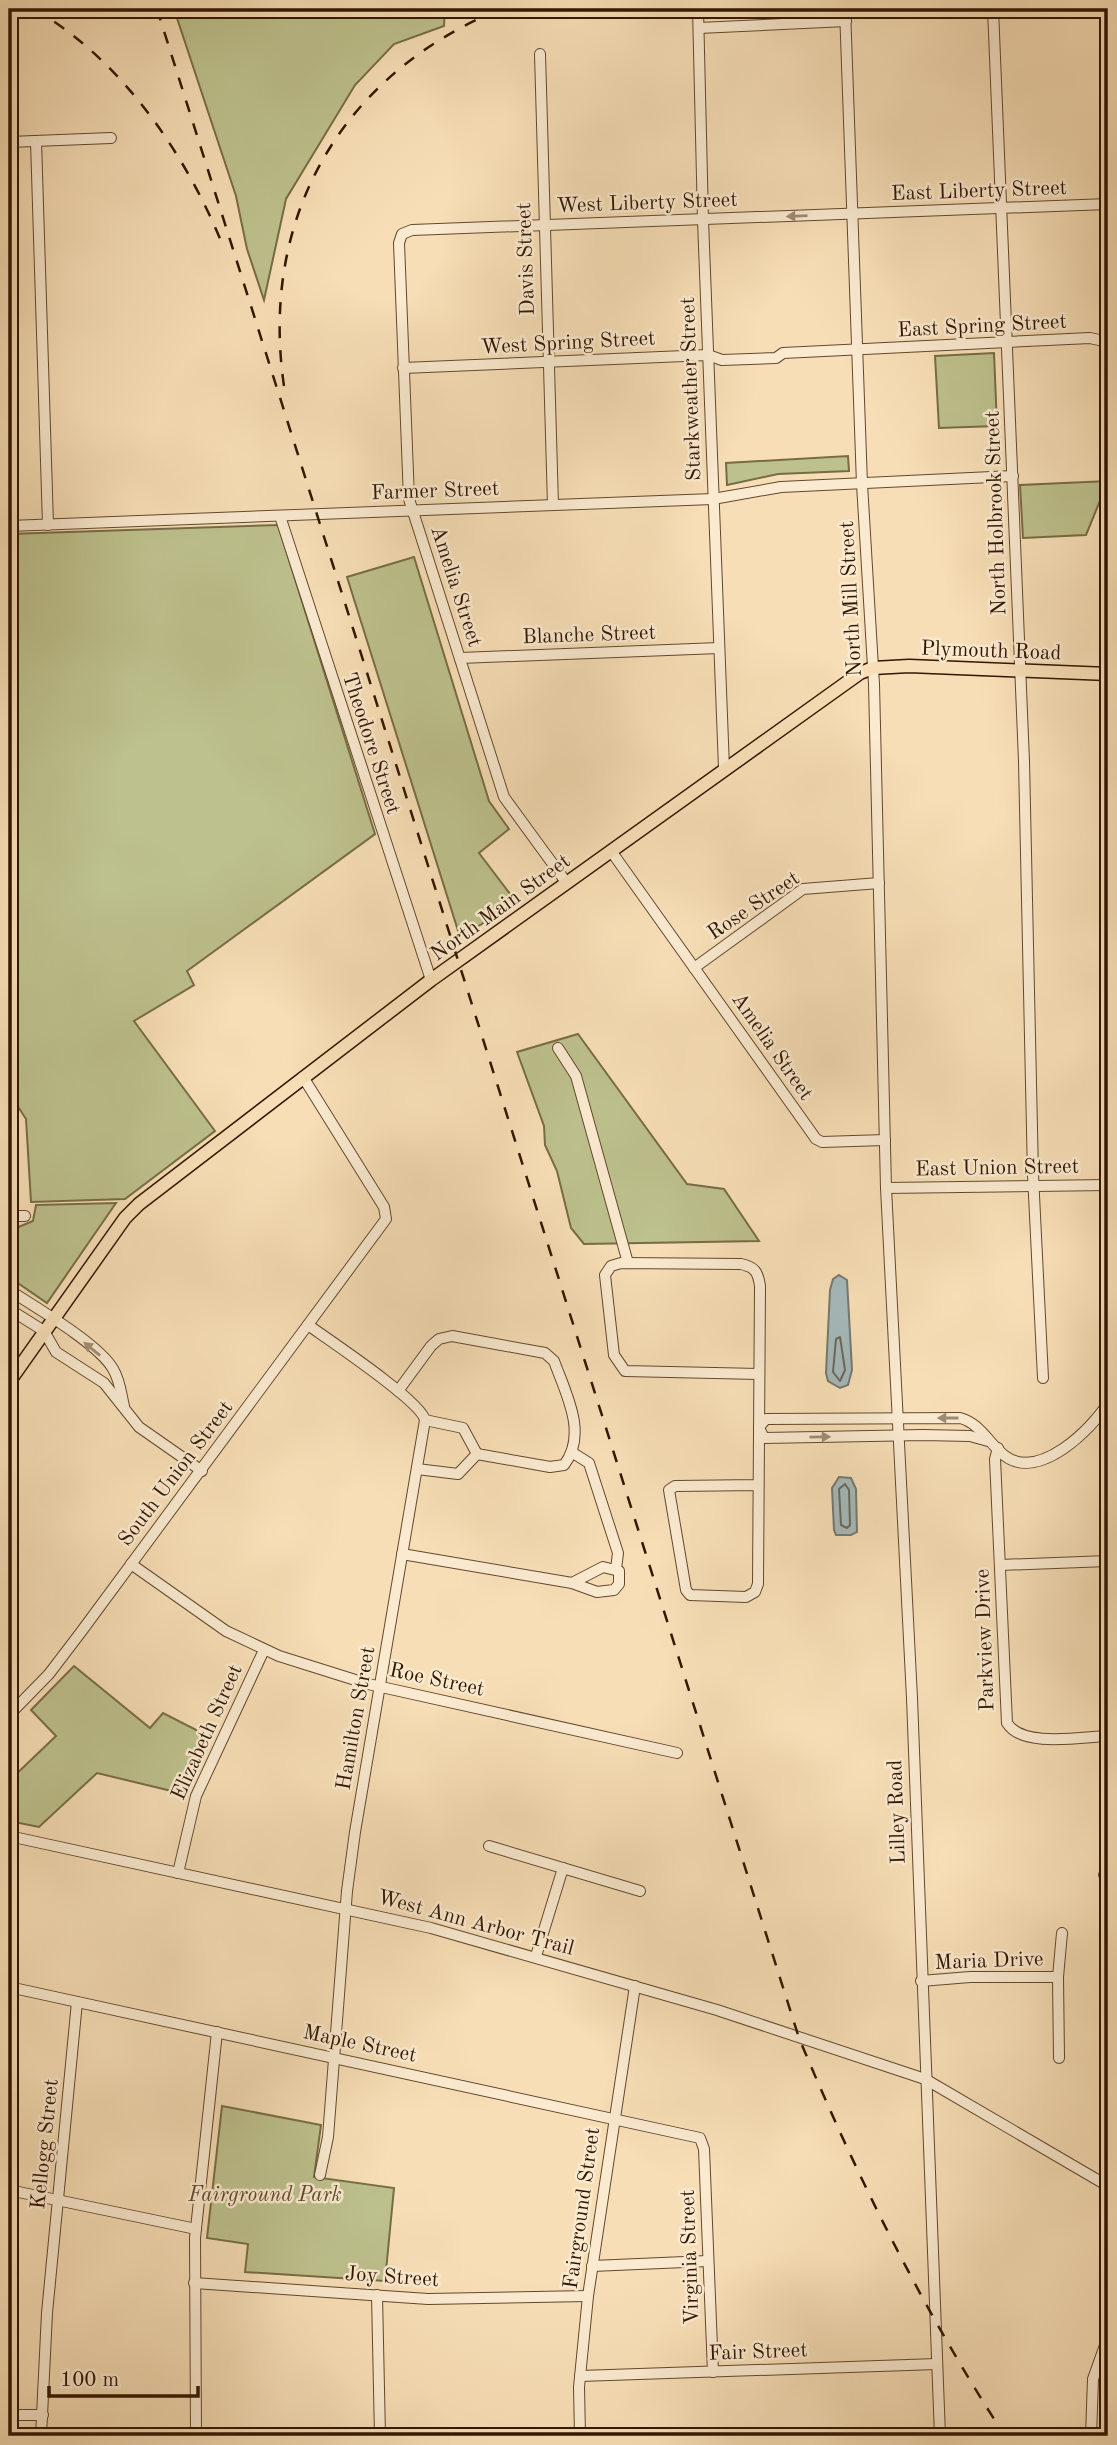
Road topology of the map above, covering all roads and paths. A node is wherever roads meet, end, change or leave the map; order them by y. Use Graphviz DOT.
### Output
graph roads {
  1 [pos="698,9"];
  2 [pos="845,9"];
  3 [pos="993,9"];
  4 [pos="846,21"];
  5 [pos="699,28"];
  6 [pos="540,54"];
  7 [pos="111,138"];
  8 [pos="36,141"];
  9 [pos="9,142"];
  10 [pos="1108,204"];
  11 [pos="1001,208"];
  12 [pos="852,214"];
  13 [pos="703,220"];
  14 [pos="542,225"];
  15 [pos="402,234"];
  16 [pos="1007,342"];
  17 [pos="1108,342"];
  18 [pos="857,351"];
  19 [pos="708,355"];
  20 [pos="548,363"];
  21 [pos="403,368"];
  22 [pos="1013,476"];
  23 [pos="862,484"];
  24 [pos="713,499"];
  25 [pos="553,505"];
  26 [pos="412,510"];
  27 [pos="279,516"];
  28 [pos="48,525"];
  29 [pos="9,526"];
  30 [pos="719,648"];
  31 [pos="460,658"];
  32 [pos="873,668"];
  33 [pos="1019,669"];
  34 [pos="1108,674"];
  35 [pos="724,768"];
  36 [pos="611,851"];
  37 [pos="566,882"];
  38 [pos="879,883"];
  39 [pos="694,968"];
  40 [pos="431,980"];
  41 [pos="558,1048"];
  42 [pos="303,1077"];
  43 [pos="884,1140"];
  44 [pos="1034,1185"];
  45 [pos="1108,1185"];
  46 [pos="886,1188"];
  47 [pos="9,1216"];
  48 [pos="25,1216"];
  49 [pos="628,1263"];
  50 [pos="9,1290"];
  51 [pos="9,1309"];
  52 [pos="54,1318"];
  53 [pos="308,1325"];
  54 [pos="44,1331"];
  55 [pos="759,1374"];
  56 [pos="1043,1378"];
  57 [pos="9,1382"];
  58 [pos="398,1391"];
  59 [pos="1108,1404"];
  60 [pos="124,1407"];
  61 [pos="899,1419"];
  62 [pos="425,1420"];
  63 [pos="759,1427"];
  64 [pos="899,1436"];
  65 [pos="988,1441"];
  66 [pos="998,1448"];
  67 [pos="573,1453"];
  68 [pos="477,1454"];
  69 [pos="417,1469"];
  70 [pos="202,1471"];
  71 [pos="758,1485"];
  72 [pos="402,1554"];
  73 [pos="1108,1561"];
  74 [pos="131,1564"];
  75 [pos="1000,1564"];
  76 [pos="616,1569"];
  77 [pos="572,1583"];
  78 [pos="264,1650"];
  79 [pos="380,1686"];
  80 [pos="9,1715"];
  81 [pos="1108,1736"];
  82 [pos="677,1754"];
  83 [pos="9,1836"];
  84 [pos="489,1846"];
  85 [pos="563,1868"];
  86 [pos="178,1873"];
  87 [pos="640,1891"];
  88 [pos="347,1909"];
  89 [pos="1062,1933"];
  90 [pos="536,1956"];
  91 [pos="1058,1977"];
  92 [pos="921,1981"];
  93 [pos="635,1986"];
  94 [pos="9,1987"];
  95 [pos="77,2001"];
  96 [pos="216,2032"];
  97 [pos="335,2057"];
  98 [pos="1059,2058"];
  99 [pos="925,2079"];
  100 [pos="614,2118"];
  101 [pos="702,2141"];
  102 [pos="320,2175"];
  103 [pos="1108,2186"];
  104 [pos="9,2190"];
  105 [pos="57,2200"];
  106 [pos="196,2229"];
  107 [pos="708,2261"];
  108 [pos="592,2266"];
  109 [pos="194,2283"];
  110 [pos="377,2295"];
  111 [pos="588,2296"];
  112 [pos="1108,2337"];
  113 [pos="937,2364"];
  114 [pos="713,2372"];
  115 [pos="580,2376"];
  116 [pos="9,2415"];
  117 [pos="43,2415"];
  118 [pos="41,2436"];
  119 [pos="196,2436"];
  120 [pos="380,2436"];
  121 [pos="580,2436"];
  122 [pos="940,2436"];
  123 [pos="1091,2436"];
  1 -- 5 [label="street, Starkweather Street"];
  2 -- 4 [label="street, North Mill Street"];
  3 -- 11 [label="street, North Holbrook Street"];
  4 -- 5 [label="street"];
  4 -- 12 [label="street, North Mill Street"];
  5 -- 13 [label="street, Starkweather Street"];
  6 -- 14 [label="street, Davis Street"];
  7 -- 8 [label="street"];
  8 -- 9 [label="street"];
  8 -- 28 [label="street"];
  10 -- 11 [label="street, East Liberty Street"];
  11 -- 12 [label="street, East Liberty Street"];
  11 -- 16 [label="street, North Holbrook Street"];
  12 -- 13 [label="street, West Liberty Street, one-way"];
  12 -- 18 [label="street, North Mill Street"];
  13 -- 14 [label="street, West Liberty Street"];
  13 -- 19 [label="street, Starkweather Street"];
  14 -- 15 [label="street, West Liberty Street"];
  14 -- 20 [label="street, Davis Street"];
  15 -- 21 [label="street, Amelia Street"];
  16 -- 17 [label="street, East Spring Street"];
  16 -- 18 [label="street, East Spring Street"];
  16 -- 22 [label="street, North Holbrook Street"];
  18 -- 19 [label="street, West Spring Street"];
  18 -- 23 [label="street, North Mill Street"];
  19 -- 20 [label="street, West Spring Street"];
  19 -- 24 [label="street, Starkweather Street"];
  20 -- 21 [label="street, West Spring Street"];
  20 -- 25 [label="street, Davis Street"];
  21 -- 26 [label="street, Amelia Street"];
  22 -- 23 [label="street, Farmer Street"];
  22 -- 33 [label="street, North Holbrook Street"];
  23 -- 24 [label="street, Farmer Street"];
  23 -- 32 [label="street, North Mill Street"];
  24 -- 25 [label="street, Farmer Street"];
  24 -- 30 [label="street, Starkweather Street"];
  25 -- 26 [label="street, Farmer Street"];
  26 -- 27 [label="street, Farmer Street"];
  26 -- 31 [label="street, Amelia Street"];
  27 -- 28 [label="street, Farmer Street"];
  27 -- 40 [label="street, Theodore Street"];
  28 -- 29 [label="street, Farmer Street"];
  30 -- 31 [label="street, Blanche Street"];
  30 -- 35 [label="street, Starkweather Street"];
  31 -- 37 [label="street, Amelia Street"];
  32 -- 33 [label="main road, Plymouth Road"];
  32 -- 35 [label="main road, North Main Street"];
  32 -- 38 [label="street, North Mill Street"];
  33 -- 34 [label="main road, Plymouth Road"];
  33 -- 44 [label="street, North Holbrook Street"];
  35 -- 36 [label="main road, North Main Street"];
  36 -- 37 [label="main road, North Main Street"];
  36 -- 39 [label="street, Amelia Street"];
  37 -- 40 [label="main road, North Main Street"];
  38 -- 39 [label="street, Rose Street"];
  38 -- 43 [label="street, North Mill Street"];
  39 -- 43 [label="street, Amelia Street"];
  40 -- 42 [label="main road, North Main Street"];
  41 -- 49 [label="street"];
  42 -- 52 [label="main road, North Main Street"];
  42 -- 53 [label="street, South Union Street"];
  43 -- 46 [label="street, North Mill Street"];
  44 -- 45 [label="street, East Union Street"];
  44 -- 46 [label="street, East Union Street"];
  44 -- 56 [label="street, North Holbrook Street"];
  46 -- 61 [label="street, Lilley Road"];
  47 -- 48 [label="street"];
  49 -- 55 [label="street"];
  49 -- 55 [label="street"];
  50 -- 52 [label="street"];
  51 -- 54 [label="street"];
  52 -- 54 [label="main road, North Main Street"];
  60 -- 52 [label="street, one-way"];
  53 -- 58 [label="street"];
  53 -- 70 [label="street, South Union Street"];
  54 -- 57 [label="main road, North Main Street"];
  54 -- 60 [label="street"];
  55 -- 63 [label="street"];
  58 -- 62 [label="street"];
  58 -- 67 [label="street"];
  59 -- 66 [label="street"];
  60 -- 70 [label="street"];
  61 -- 63 [label="street"];
  61 -- 64 [label="street, Lilley Road"];
  65 -- 61 [label="street, one-way"];
  62 -- 68 [label="street"];
  62 -- 69 [label="street, Hamilton Street"];
  63 -- 64 [label="street, one-way"];
  63 -- 71 [label="street"];
  64 -- 65 [label="street"];
  64 -- 92 [label="street, Lilley Road"];
  65 -- 66 [label="street"];
  66 -- 75 [label="street, Parkview Drive"];
  67 -- 68 [label="street"];
  67 -- 76 [label="street"];
  68 -- 69 [label="street"];
  69 -- 72 [label="street, Hamilton Street"];
  70 -- 74 [label="street, South Union Street"];
  71 -- 71 [label="street"];
  72 -- 77 [label="street"];
  72 -- 79 [label="street, Hamilton Street"];
  73 -- 75 [label="street"];
  74 -- 78 [label="street, Roe Street"];
  74 -- 80 [label="street, South Union Street"];
  75 -- 81 [label="street, Parkview Drive"];
  76 -- 77 [label="street"];
  76 -- 77 [label="street"];
  78 -- 79 [label="street, Roe Street"];
  78 -- 86 [label="street, Elizabeth Street"];
  79 -- 82 [label="street, Roe Street"];
  79 -- 88 [label="street, Hamilton Street"];
  83 -- 86 [label="street, West Ann Arbor Trail"];
  84 -- 85 [label="street"];
  85 -- 87 [label="street"];
  85 -- 90 [label="street"];
  86 -- 88 [label="street, West Ann Arbor Trail"];
  88 -- 90 [label="street, West Ann Arbor Trail"];
  88 -- 97 [label="street, Hamilton Street"];
  89 -- 91 [label="street, Maria Drive"];
  90 -- 93 [label="street, West Ann Arbor Trail"];
  91 -- 92 [label="street, Maria Drive"];
  91 -- 98 [label="street, Maria Drive"];
  92 -- 99 [label="street, Lilley Road"];
  93 -- 99 [label="street, West Ann Arbor Trail"];
  93 -- 100 [label="street, Fairground Street"];
  94 -- 95 [label="street, Maple Street"];
  95 -- 96 [label="street, Maple Street"];
  95 -- 105 [label="street, Kellogg Street"];
  96 -- 97 [label="street, Maple Street"];
  96 -- 106 [label="street"];
  97 -- 100 [label="street, Maple Street"];
  97 -- 102 [label="street, Hamilton Street"];
  99 -- 103 [label="street, West Ann Arbor Trail"];
  99 -- 113 [label="street, Lilley Road"];
  100 -- 101 [label="street, Maple Street"];
  100 -- 108 [label="street, Fairground Street"];
  101 -- 107 [label="street, Virginia Street"];
  104 -- 105 [label="street"];
  105 -- 106 [label="street"];
  105 -- 117 [label="street, Kellogg Street"];
  106 -- 109 [label="street"];
  107 -- 108 [label="street"];
  107 -- 114 [label="street, Virginia Street"];
  108 -- 111 [label="street, Fairground Street"];
  109 -- 110 [label="street, Joy Street"];
  109 -- 119 [label="street"];
  110 -- 111 [label="street, Joy Street"];
  110 -- 120 [label="street"];
  111 -- 115 [label="street, Fairground Street"];
  112 -- 123 [label="street"];
  113 -- 114 [label="street, Fair Street"];
  113 -- 122 [label="street, Lilley Road"];
  114 -- 115 [label="street, Fair Street"];
  115 -- 121 [label="street, Fairground Street"];
  116 -- 117 [label="street"];
  117 -- 118 [label="street, Kellogg Street"];
}
